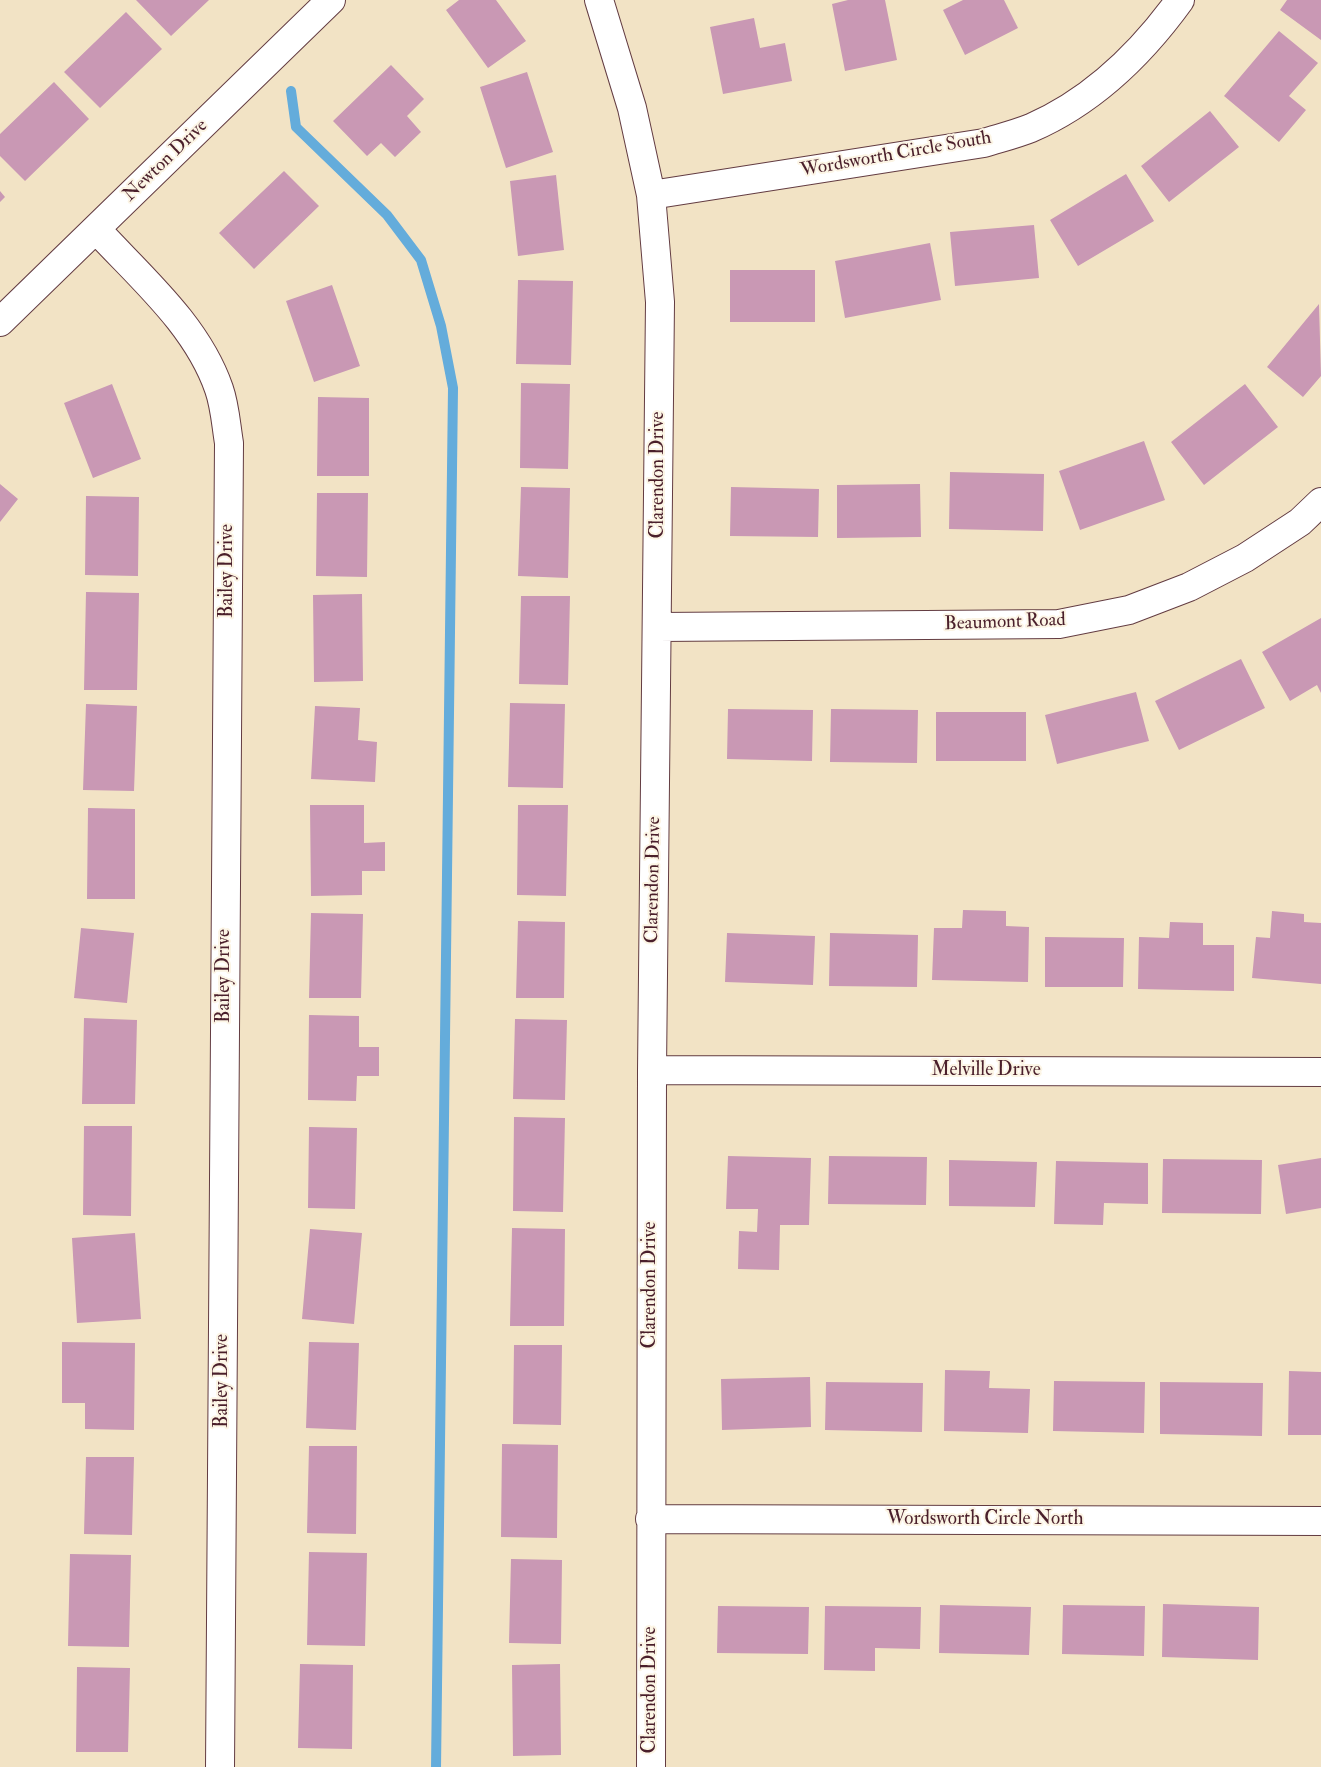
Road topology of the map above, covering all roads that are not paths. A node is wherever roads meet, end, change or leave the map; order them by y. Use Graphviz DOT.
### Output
graph roads {
  1 [pos="331,0"];
  2 [pos="598,0"];
  3 [pos="1180,0"];
  4 [pos="651,195"];
  5 [pos="96,229"];
  6 [pos="0,322"];
  7 [pos="1321,502"];
  8 [pos="658,627"];
  9 [pos="652,1070"];
  10 [pos="1321,1072"];
  11 [pos="650,1519"];
  12 [pos="1321,1521"];
  13 [pos="220,1767"];
  14 [pos="651,1767"];
  1 -- 5 [label="street, Newton Drive"];
  2 -- 4 [label="street, Clarendon Drive"];
  3 -- 4 [label="street, Wordsworth Circle South"];
  4 -- 8 [label="street, Clarendon Drive"];
  5 -- 6 [label="street, Newton Drive"];
  5 -- 13 [label="street, Bailey Drive"];
  7 -- 8 [label="street, Beaumont Road"];
  8 -- 9 [label="street, Clarendon Drive"];
  9 -- 10 [label="street, Melville Drive"];
  9 -- 11 [label="street, Clarendon Drive"];
  11 -- 12 [label="street, Wordsworth Circle North"];
  11 -- 14 [label="street, Clarendon Drive"];
}
